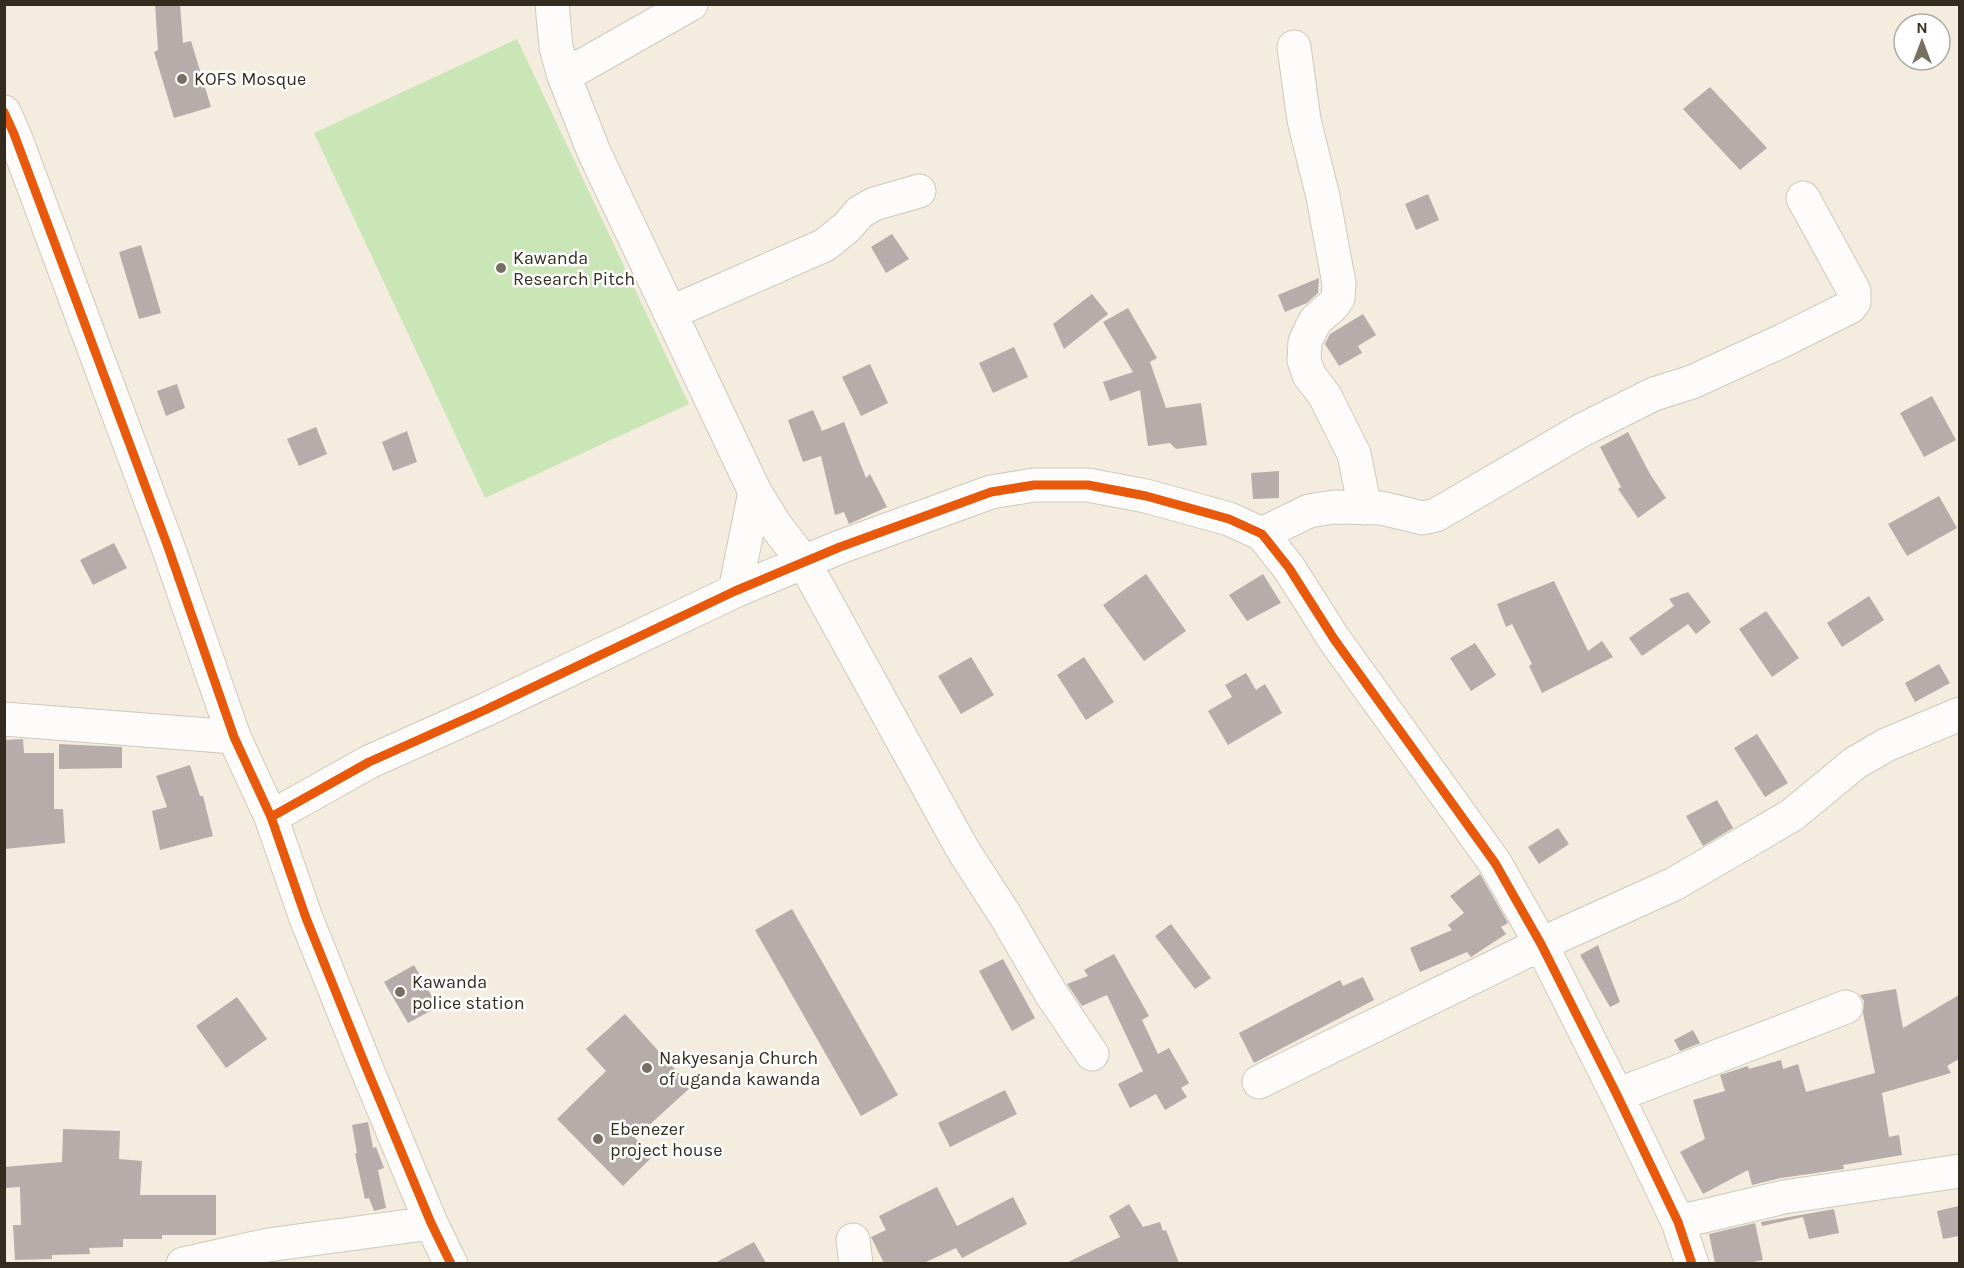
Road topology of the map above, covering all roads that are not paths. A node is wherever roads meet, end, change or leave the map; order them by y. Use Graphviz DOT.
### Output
graph roads {
  1 [pos="552,4"];
  2 [pos="691,4"];
  3 [pos="1294,47"];
  4 [pos="564,76"];
  5 [pos="8,127"];
  6 [pos="919,191"];
  7 [pos="1803,198"];
  8 [pos="670,313"];
  9 [pos="755,492"];
  10 [pos="1365,508"];
  11 [pos="1262,534"];
  12 [pos="804,562"];
  13 [pos="735,591"];
  14 [pos="1959,714"];
  15 [pos="4,719"];
  16 [pos="234,737"];
  17 [pos="271,817"];
  18 [pos="1541,944"];
  19 [pos="1846,1007"];
  20 [pos="1092,1054"];
  21 [pos="1259,1082"];
  22 [pos="1617,1095"];
  23 [pos="1959,1171"];
  24 [pos="1678,1222"];
  25 [pos="432,1223"];
  26 [pos="183,1263"];
  27 [pos="451,1263"];
  28 [pos="1692,1263"];
  1 -- 4 [label="street"];
  2 -- 4 [label="street"];
  3 -- 10 [label="street"];
  4 -- 8 [label="street"];
  5 -- 16 [label="street"];
  6 -- 8 [label="street"];
  7 -- 10 [label="street"];
  8 -- 9 [label="street"];
  9 -- 12 [label="street"];
  9 -- 13 [label="street"];
  10 -- 11 [label="street"];
  11 -- 12 [label="street"];
  11 -- 18 [label="street"];
  12 -- 13 [label="street"];
  12 -- 20 [label="street"];
  13 -- 17 [label="street"];
  14 -- 18 [label="street"];
  15 -- 16 [label="street"];
  16 -- 17 [label="street"];
  17 -- 25 [label="street"];
  18 -- 21 [label="street"];
  18 -- 22 [label="street"];
  19 -- 22 [label="street"];
  22 -- 24 [label="street"];
  23 -- 24 [label="street"];
  24 -- 28 [label="street"];
  25 -- 26 [label="street"];
  25 -- 27 [label="street"];
}
